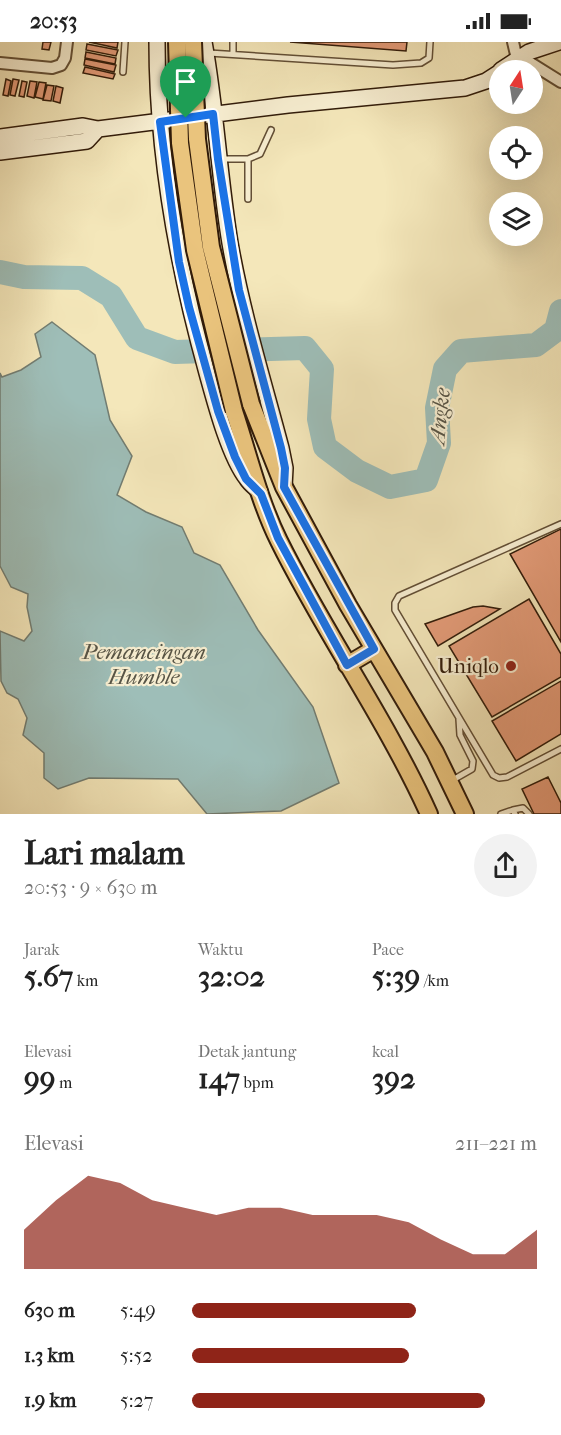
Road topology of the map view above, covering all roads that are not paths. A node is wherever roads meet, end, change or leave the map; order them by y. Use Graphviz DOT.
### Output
graph roads {
  1 [pos="67,42"];
  2 [pos="125,42"];
  3 [pos="157,42"];
  4 [pos="177,42"];
  5 [pos="233,42"];
  6 [pos="430,42"];
  7 [pos="513,42"];
  8 [pos="559,42"];
  9 [pos="201,46"];
  10 [pos="232,53"];
  11 [pos="510,60"];
  12 [pos="518,60"];
  13 [pos="0,63"];
  14 [pos="123,72"];
  15 [pos="543,76"];
  16 [pos="489,79"];
  17 [pos="561,82"];
  18 [pos="213,114"];
  19 [pos="160,122"];
  20 [pos="98,129"];
  21 [pos="272,130"];
  22 [pos="0,137"];
  23 [pos="0,152"];
  24 [pos="163,152"];
  25 [pos="217,153"];
  26 [pos="248,159"];
  27 [pos="248,199"];
  28 [pos="259,402"];
  29 [pos="226,411"];
  30 [pos="561,524"];
  31 [pos="374,649"];
  32 [pos="347,665"];
  33 [pos="459,717"];
  34 [pos="561,749"];
  35 [pos="449,783"];
  36 [pos="514,812"];
  37 [pos="429,814"];
  38 [pos="465,814"];
  39 [pos="501,814"];
  40 [pos="529,814"];
  1 -- 13 [label="street"];
  2 -- 14 [label="lane"];
  3 -- 19 [label="street"];
  4 -- 29 [label="main road, bridge"];
  5 -- 10 [label="lane"];
  6 -- 10 [label="lane"];
  7 -- 11 [label="street"];
  8 -- 12 [label="street"];
  9 -- 10 [label="lane"];
  9 -- 18 [label="street"];
  9 -- 28 [label="main road, bridge"];
  15 -- 17 [label="street"];
  16 -- 18 [label="street"];
  18 -- 19 [label="street"];
  18 -- 25 [label="street"];
  19 -- 20 [label="street"];
  19 -- 24 [label="street"];
  20 -- 22 [label="street"];
  20 -- 23 [label="street"];
  21 -- 26 [label="lane"];
  24 -- 25 [label="street"];
  24 -- 29 [label="street"];
  25 -- 26 [label="lane"];
  25 -- 28 [label="street"];
  26 -- 27 [label="lane"];
  28 -- 31 [label="main road"];
  29 -- 32 [label="main road"];
  30 -- 33 [label="lane"];
  31 -- 32 [label="main road"];
  31 -- 35 [label="main road"];
  32 -- 37 [label="main road"];
  33 -- 34 [label="lane"];
  33 -- 35 [label="lane"];
  35 -- 38 [label="main road"];
  36 -- 39 [label="lane"];
  36 -- 40 [label="lane"];
}
